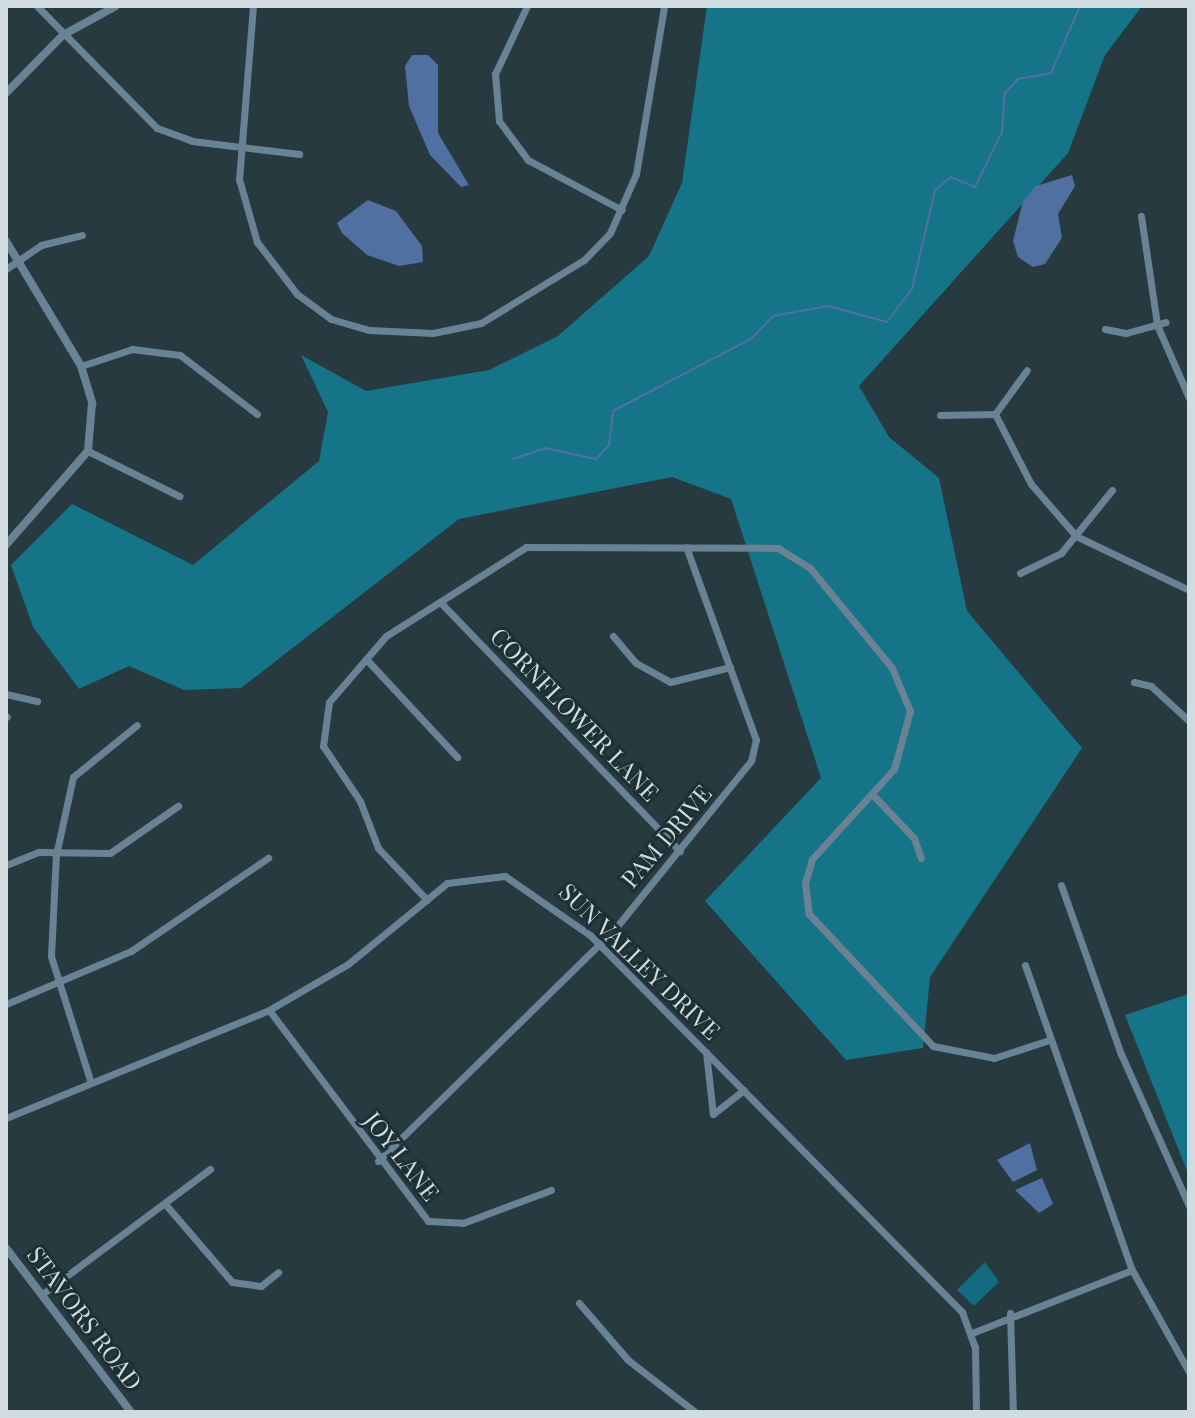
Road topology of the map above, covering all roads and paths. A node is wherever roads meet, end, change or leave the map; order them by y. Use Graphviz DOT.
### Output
graph roads {
  1 [pos="37,6"];
  2 [pos="116,6"];
  3 [pos="253,6"];
  4 [pos="527,6"];
  5 [pos="664,6"];
  6 [pos="63,35"];
  7 [pos="6,93"];
  8 [pos="240,149"];
  9 [pos="299,154"];
  10 [pos="622,210"];
  11 [pos="1141,216"];
  12 [pos="82,235"];
  13 [pos="6,241"];
  14 [pos="18,260"];
  15 [pos="6,269"];
  16 [pos="1166,322"];
  17 [pos="1157,325"];
  18 [pos="1105,329"];
  19 [pos="81,366"];
  20 [pos="1027,370"];
  21 [pos="1189,398"];
  22 [pos="257,414"];
  23 [pos="995,414"];
  24 [pos="940,415"];
  25 [pos="88,451"];
  26 [pos="1112,490"];
  27 [pos="179,496"];
  28 [pos="1076,536"];
  29 [pos="6,545"];
  30 [pos="686,547"];
  31 [pos="1020,573"];
  32 [pos="1189,590"];
  33 [pos="442,604"];
  34 [pos="613,636"];
  35 [pos="366,659"];
  36 [pos="730,667"];
  37 [pos="1134,682"];
  38 [pos="6,694"];
  39 [pos="37,701"];
  40 [pos="1189,721"];
  41 [pos="137,725"];
  42 [pos="457,757"];
  43 [pos="873,795"];
  44 [pos="178,806"];
  45 [pos="680,851"];
  46 [pos="56,855"];
  47 [pos="268,858"];
  48 [pos="921,858"];
  49 [pos="6,865"];
  50 [pos="1061,885"];
  51 [pos="427,900"];
  52 [pos="599,944"];
  53 [pos="1025,965"];
  54 [pos="55,981"];
  55 [pos="6,1004"];
  56 [pos="269,1010"];
  57 [pos="1049,1040"];
  58 [pos="706,1052"];
  59 [pos="90,1080"];
  60 [pos="744,1090"];
  61 [pos="6,1118"];
  62 [pos="378,1161"];
  63 [pos="210,1169"];
  64 [pos="551,1190"];
  65 [pos="166,1205"];
  66 [pos="1189,1206"];
  67 [pos="6,1248"];
  68 [pos="1132,1270"];
  69 [pos="278,1272"];
  70 [pos="45,1292"];
  71 [pos="579,1303"];
  72 [pos="1010,1313"];
  73 [pos="972,1333"];
  74 [pos="1189,1372"];
  75 [pos="131,1412"];
  76 [pos="695,1412"];
  77 [pos="976,1412"];
  78 [pos="1013,1412"];
  1 -- 6 [label="street"];
  2 -- 6 [label="street"];
  3 -- 8 [label="street"];
  4 -- 10 [label="street"];
  5 -- 10 [label="street"];
  6 -- 7 [label="street"];
  6 -- 8 [label="street"];
  8 -- 9 [label="street"];
  8 -- 10 [label="street"];
  11 -- 17 [label="street"];
  12 -- 14 [label="street"];
  13 -- 14 [label="street"];
  14 -- 15 [label="street"];
  14 -- 19 [label="street"];
  16 -- 17 [label="street"];
  17 -- 18 [label="street"];
  17 -- 21 [label="street"];
  19 -- 22 [label="street"];
  19 -- 25 [label="street"];
  20 -- 23 [label="street"];
  23 -- 24 [label="street"];
  23 -- 28 [label="street"];
  25 -- 27 [label="street"];
  25 -- 29 [label="street"];
  26 -- 28 [label="street"];
  28 -- 31 [label="street"];
  28 -- 32 [label="street"];
  30 -- 33 [label="street"];
  30 -- 36 [label="street, PAM DRIVE"];
  30 -- 43 [label="street"];
  33 -- 35 [label="street"];
  33 -- 45 [label="street, CORNFLOWER LANE"];
  34 -- 36 [label="street"];
  35 -- 42 [label="street"];
  35 -- 51 [label="street"];
  36 -- 45 [label="street, PAM DRIVE"];
  37 -- 40 [label="street"];
  38 -- 39 [label="street"];
  41 -- 46 [label="street"];
  43 -- 48 [label="street"];
  43 -- 57 [label="street"];
  44 -- 46 [label="street"];
  45 -- 52 [label="street, PAM DRIVE"];
  46 -- 49 [label="street"];
  46 -- 54 [label="street"];
  47 -- 54 [label="street"];
  50 -- 66 [label="street"];
  51 -- 52 [label="street, SUN VALLEY DRIVE"];
  51 -- 56 [label="street, SUN VALLEY DRIVE"];
  52 -- 58 [label="street, SUN VALLEY DRIVE"];
  52 -- 62 [label="street, PAM DRIVE"];
  53 -- 57 [label="street"];
  54 -- 55 [label="street"];
  54 -- 59 [label="street"];
  56 -- 59 [label="street, SUN VALLEY DRIVE"];
  56 -- 62 [label="street, JOY LANE"];
  57 -- 68 [label="street"];
  58 -- 60 [label="street, SUN VALLEY DRIVE"];
  58 -- 60 [label="street"];
  59 -- 61 [label="street, SUN VALLEY DRIVE"];
  60 -- 73 [label="street, SUN VALLEY DRIVE"];
  62 -- 64 [label="street, JOY LANE"];
  63 -- 65 [label="street"];
  65 -- 69 [label="street"];
  65 -- 70 [label="street"];
  67 -- 70 [label="street, STAVORS ROAD"];
  68 -- 72 [label="street"];
  68 -- 74 [label="street"];
  70 -- 75 [label="street, STAVORS ROAD"];
  71 -- 76 [label="street"];
  72 -- 73 [label="street"];
  72 -- 78 [label="street"];
  73 -- 77 [label="street"];
}
